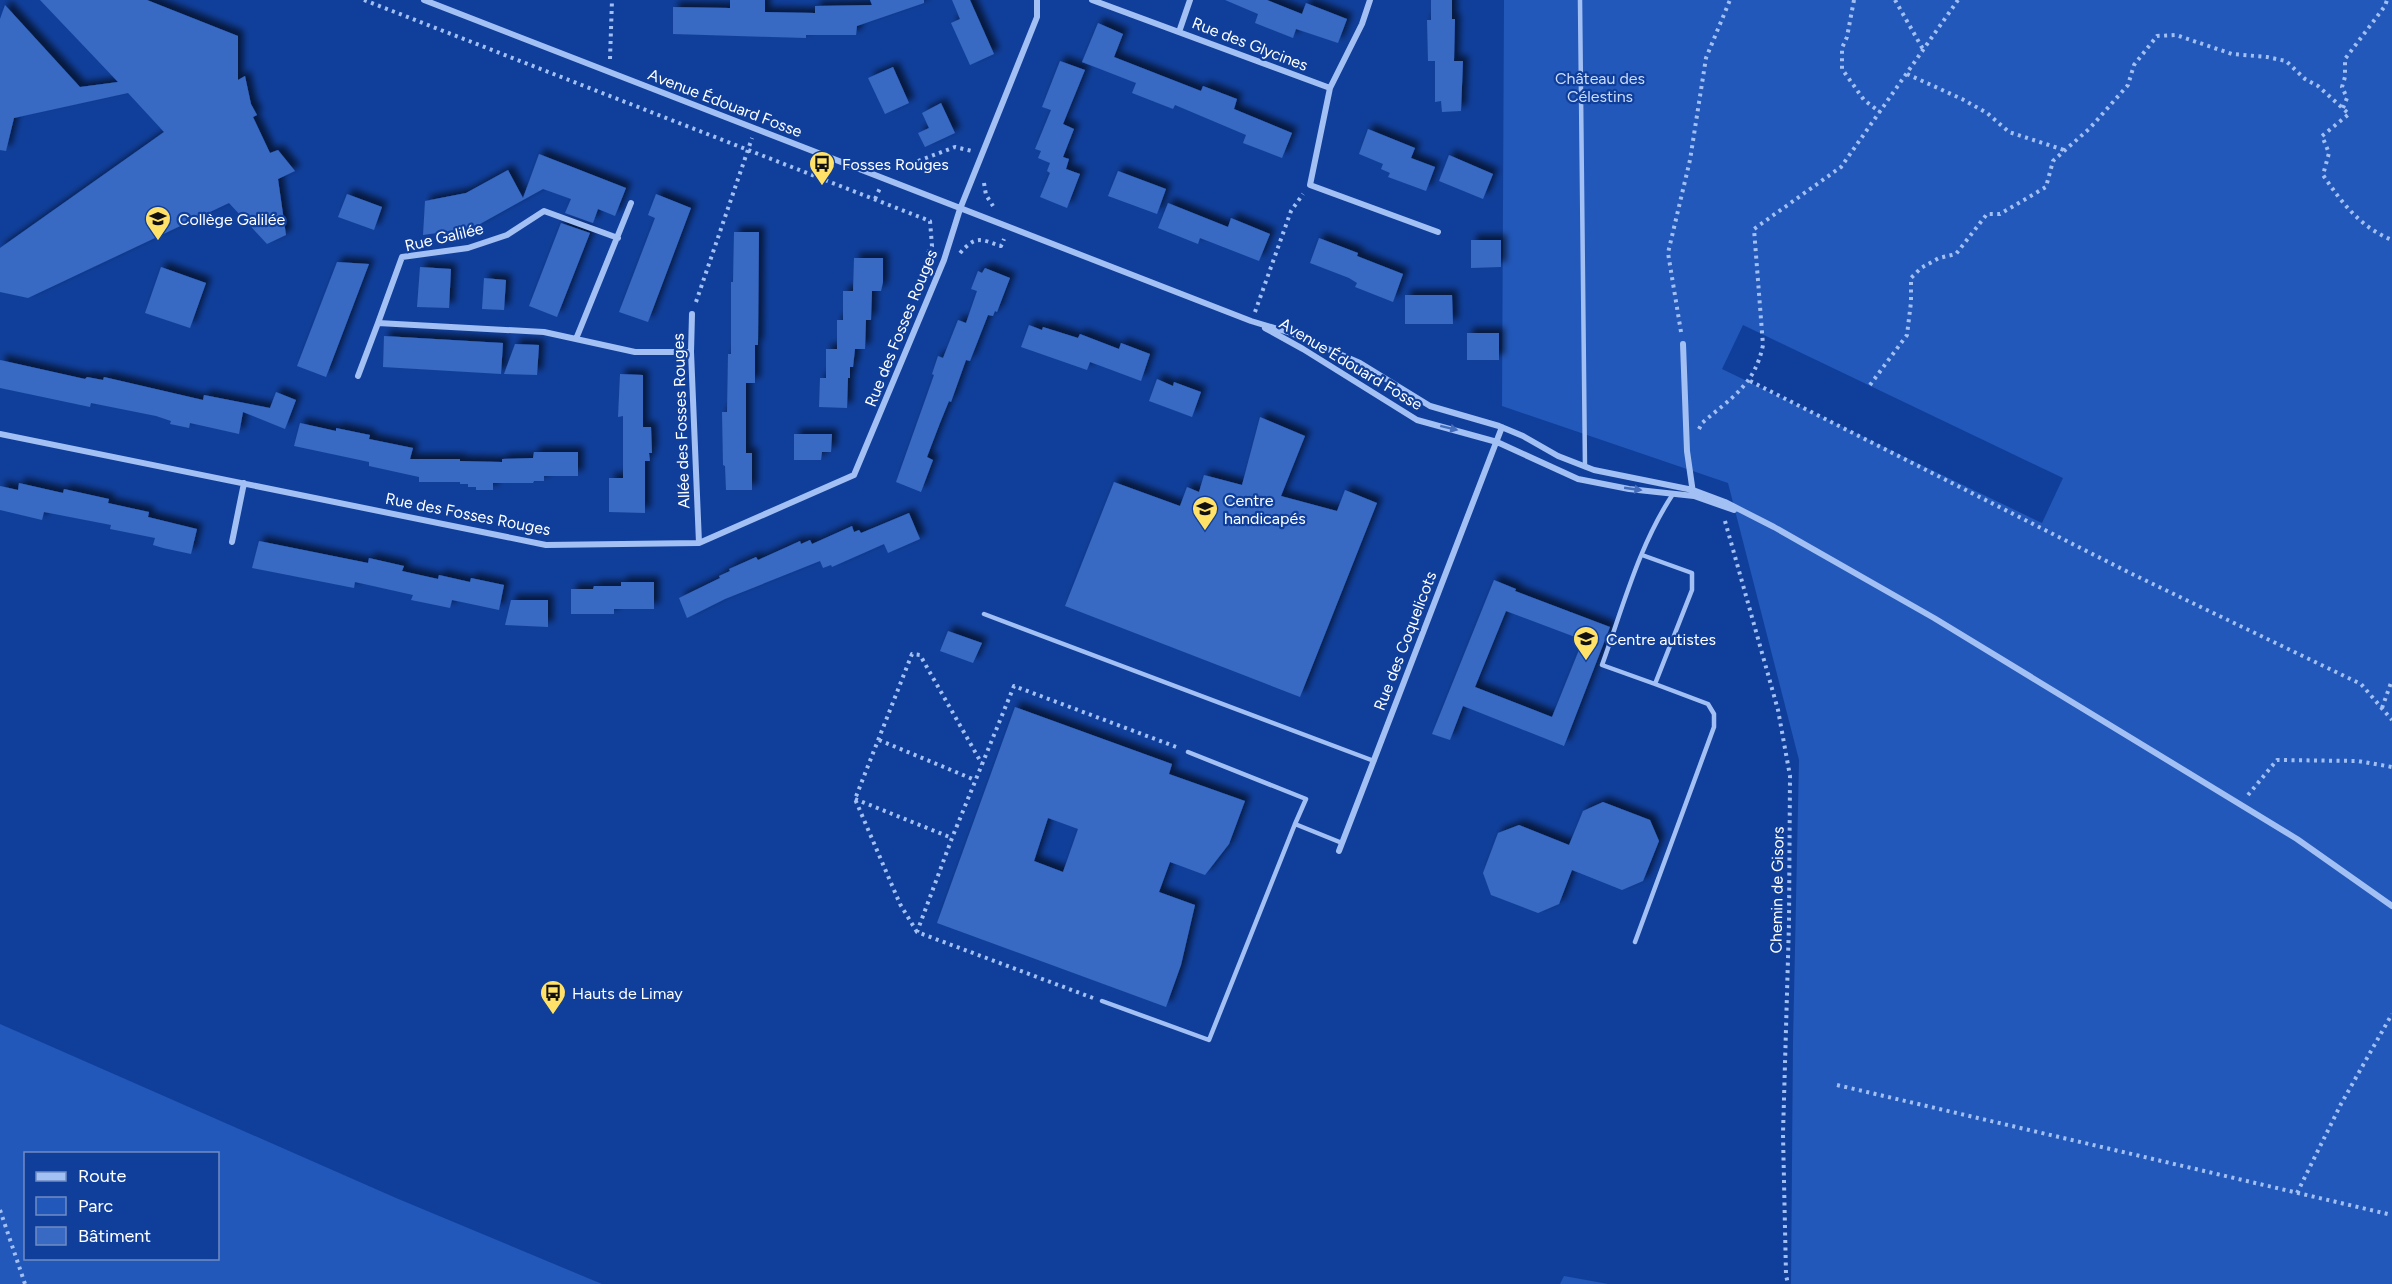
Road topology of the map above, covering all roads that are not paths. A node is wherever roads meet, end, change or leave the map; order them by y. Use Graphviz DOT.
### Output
graph roads {
  1 [pos="424,0"];
  2 [pos="1037,0"];
  3 [pos="1092,0"];
  4 [pos="1190,0"];
  5 [pos="1370,0"];
  6 [pos="1580,0"];
  7 [pos="1179,32"];
  8 [pos="1330,88"];
  9 [pos="631,203"];
  10 [pos="960,208"];
  11 [pos="1438,232"];
  12 [pos="618,238"];
  13 [pos="692,314"];
  14 [pos="1251,321"];
  15 [pos="378,323"];
  16 [pos="576,339"];
  17 [pos="1683,344"];
  18 [pos="692,352"];
  19 [pos="358,376"];
  20 [pos="1502,427"];
  21 [pos="0,434"];
  22 [pos="1497,442"];
  23 [pos="1545,449"];
  24 [pos="1537,461"];
  25 [pos="1585,467"];
  26 [pos="244,483"];
  27 [pos="1693,493"];
  28 [pos="1673,494"];
  29 [pos="1749,514"];
  30 [pos="232,542"];
  31 [pos="699,543"];
  32 [pos="1642,555"];
  33 [pos="984,614"];
  34 [pos="1655,684"];
  35 [pos="1188,752"];
  36 [pos="1374,761"];
  37 [pos="1295,824"];
  38 [pos="1342,843"];
  39 [pos="1340,851"];
  40 [pos="2392,906"];
  41 [pos="1635,942"];
  42 [pos="1102,1001"];
  1 -- 10 [label="street, Avenue Édouard Fosse"];
  2 -- 10 [label="street, Rue des Fosses Rouges"];
  3 -- 7 [label="street, Rue des Glycines"];
  4 -- 7 [label="street"];
  5 -- 8 [label="street"];
  6 -- 25 [label="lane"];
  7 -- 8 [label="street, Rue des Glycines"];
  8 -- 11 [label="street"];
  9 -- 12 [label="street"];
  10 -- 14 [label="street, Avenue Édouard Fosse"];
  10 -- 31 [label="street, Rue des Fosses Rouges"];
  12 -- 15 [label="street, Rue Galilée"];
  12 -- 16 [label="street"];
  13 -- 18 [label="street, Allée des Fosses Rouges"];
  14 -- 20 [label="street, Avenue Édouard Fosse"];
  14 -- 22 [label="street, Avenue Édouard Fosse, one-way"];
  15 -- 16 [label="street"];
  15 -- 19 [label="street, Rue Galilée"];
  16 -- 18 [label="street"];
  17 -- 27 [label="street"];
  18 -- 31 [label="street, Allée des Fosses Rouges"];
  20 -- 22 [label="street, Rue des Coquelicots"];
  20 -- 23 [label="street, Avenue Édouard Fosse"];
  21 -- 26 [label="street, Rue des Fosses Rouges"];
  22 -- 24 [label="street, Avenue Édouard Fosse"];
  22 -- 36 [label="street, Rue des Coquelicots"];
  23 -- 24 [label="street"];
  23 -- 25 [label="street, Avenue Édouard Fosse"];
  24 -- 28 [label="street, Avenue Édouard Fosse, one-way"];
  25 -- 27 [label="street, Avenue Édouard Fosse"];
  26 -- 30 [label="street"];
  26 -- 31 [label="street, Rue des Fosses Rouges"];
  27 -- 28 [label="street, Avenue Édouard Fosse"];
  27 -- 29 [label="street, Avenue Édouard Fosse"];
  27 -- 29 [label="street, Avenue Édouard Fosse"];
  28 -- 32 [label="lane"];
  29 -- 40 [label="street, Avenue Édouard Fosse"];
  32 -- 34 [label="lane"];
  32 -- 34 [label="lane"];
  33 -- 36 [label="lane"];
  34 -- 41 [label="lane"];
  35 -- 37 [label="lane"];
  36 -- 38 [label="street, Rue des Coquelicots"];
  37 -- 38 [label="lane"];
  37 -- 42 [label="lane"];
  38 -- 39 [label="street, Rue des Coquelicots"];
}
